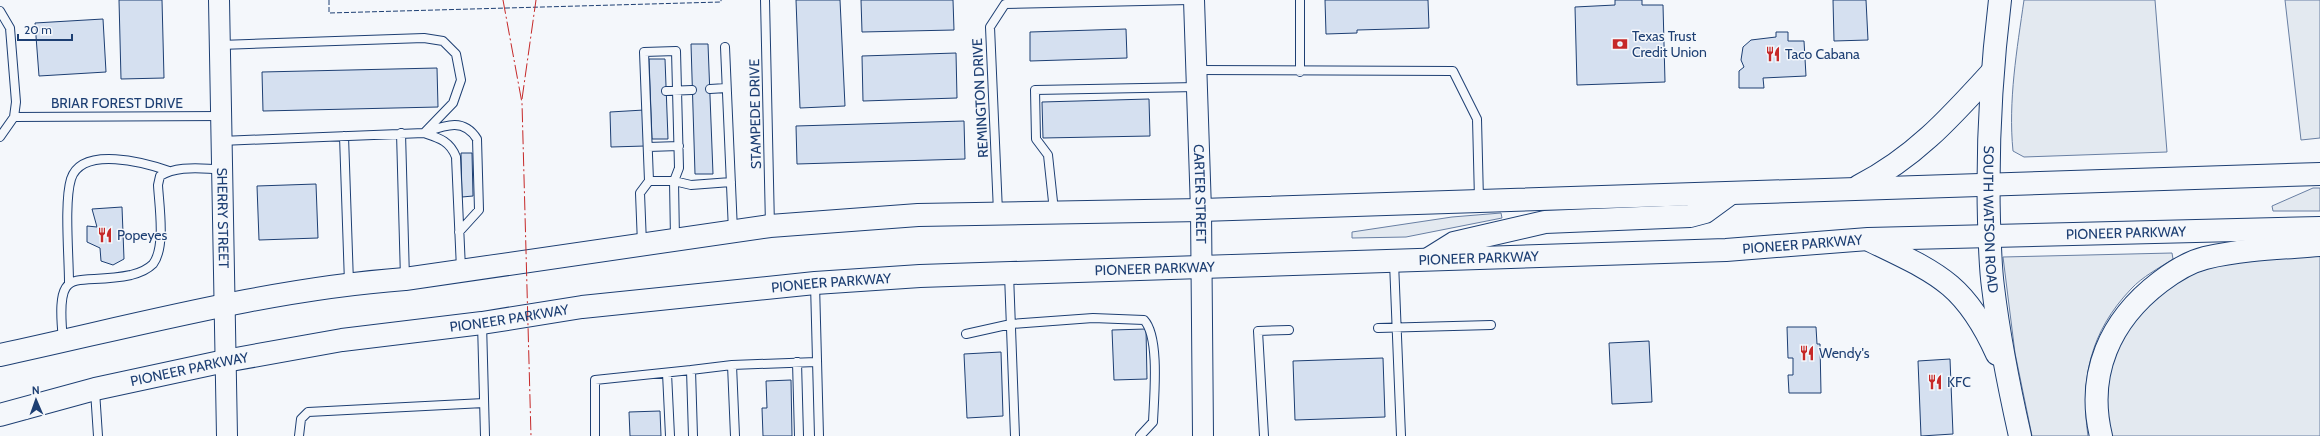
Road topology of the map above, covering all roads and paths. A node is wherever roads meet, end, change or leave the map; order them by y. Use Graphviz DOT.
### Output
graph roads {
  1 [pos="219,0"];
  2 [pos="765,0"];
  3 [pos="1190,0"];
  4 [pos="1194,0"];
  5 [pos="1300,0"];
  6 [pos="2000,0"];
  7 [pos="0,11"];
  8 [pos="220,45"];
  9 [pos="725,47"];
  10 [pos="1300,72"];
  11 [pos="1991,73"];
  12 [pos="1197,79"];
  13 [pos="726,88"];
  14 [pos="710,89"];
  15 [pos="692,90"];
  16 [pos="666,91"];
  17 [pos="677,91"];
  18 [pos="221,116"];
  19 [pos="14,117"];
  20 [pos="424,133"];
  21 [pos="401,134"];
  22 [pos="344,136"];
  23 [pos="0,137"];
  24 [pos="221,141"];
  25 [pos="679,146"];
  26 [pos="648,147"];
  27 [pos="222,169"];
  28 [pos="169,171"];
  29 [pos="2320,174"];
  30 [pos="649,181"];
  31 [pos="674,181"];
  32 [pos="731,182"];
  33 [pos="1988,185"];
  34 [pos="1854,189"];
  35 [pos="1731,193"];
  36 [pos="1479,200"];
  37 [pos="1201,210"];
  38 [pos="1054,212"];
  39 [pos="998,213"];
  40 [pos="770,226"];
  41 [pos="2320,228"];
  42 [pos="459,232"];
  43 [pos="733,232"];
  44 [pos="1990,236"];
  45 [pos="1868,239"];
  46 [pos="675,240"];
  47 [pos="642,245"];
  48 [pos="2320,245"];
  49 [pos="1429,258"];
  50 [pos="1394,260"];
  51 [pos="1202,266"];
  52 [pos="461,271"];
  53 [pos="1009,273"];
  54 [pos="405,279"];
  55 [pos="69,282"];
  56 [pos="349,283"];
  57 [pos="815,283"];
  58 [pos="224,306"];
  59 [pos="482,323"];
  60 [pos="1011,324"];
  61 [pos="1491,325"];
  62 [pos="1378,328"];
  63 [pos="1397,328"];
  64 [pos="1289,330"];
  65 [pos="966,334"];
  66 [pos="63,341"];
  67 [pos="0,355"];
  68 [pos="225,361"];
  69 [pos="796,362"];
  70 [pos="816,362"];
  71 [pos="732,365"];
  72 [pos="691,370"];
  73 [pos="667,373"];
  74 [pos="2006,376"];
  75 [pos="95,389"];
  76 [pos="484,403"];
  77 [pos="0,415"];
  78 [pos="98,436"];
  79 [pos="227,436"];
  80 [pos="299,436"];
  81 [pos="484,436"];
  82 [pos="595,436"];
  83 [pos="670,436"];
  84 [pos="693,436"];
  85 [pos="735,436"];
  86 [pos="799,436"];
  87 [pos="819,436"];
  88 [pos="1015,436"];
  89 [pos="1140,436"];
  90 [pos="1203,436"];
  91 [pos="1264,436"];
  92 [pos="1401,436"];
  93 [pos="2020,436"];
  94 [pos="2101,436"];
  1 -- 8 [label="street, SHERRY STREET"];
  2 -- 40 [label="lane, STAMPEDE DRIVE"];
  3 -- 39 [label="lane, REMINGTON DRIVE"];
  4 -- 12 [label="street, CARTER STREET"];
  5 -- 10 [label="lane"];
  6 -- 11 [label="main road, SOUTH WATSON ROAD"];
  7 -- 19 [label="lane"];
  8 -- 18 [label="street, SHERRY STREET"];
  8 -- 20 [label="lane"];
  9 -- 13 [label="lane"];
  10 -- 12 [label="lane"];
  10 -- 36 [label="lane"];
  11 -- 33 [label="main road, SOUTH WATSON ROAD"];
  11 -- 34 [label="main road"];
  12 -- 37 [label="street, CARTER STREET"];
  12 -- 38 [label="lane"];
  13 -- 14 [label="lane"];
  13 -- 32 [label="lane"];
  15 -- 17 [label="lane"];
  16 -- 17 [label="lane"];
  17 -- 25 [label="lane"];
  17 -- 26 [label="lane"];
  18 -- 19 [label="lane, BRIAR FOREST DRIVE"];
  18 -- 24 [label="street, SHERRY STREET"];
  19 -- 23 [label="lane"];
  20 -- 21 [label="lane"];
  20 -- 42 [label="lane"];
  20 -- 42 [label="lane"];
  21 -- 22 [label="lane"];
  21 -- 54 [label="lane"];
  22 -- 24 [label="lane"];
  22 -- 56 [label="lane"];
  24 -- 27 [label="street, SHERRY STREET"];
  25 -- 26 [label="lane"];
  25 -- 31 [label="lane"];
  26 -- 30 [label="lane"];
  27 -- 28 [label="lane"];
  27 -- 58 [label="street, SHERRY STREET"];
  28 -- 55 [label="lane"];
  28 -- 55 [label="lane"];
  29 -- 33 [label="main road"];
  30 -- 31 [label="lane"];
  30 -- 47 [label="lane"];
  31 -- 32 [label="lane"];
  31 -- 46 [label="lane"];
  32 -- 43 [label="lane"];
  33 -- 34 [label="main road"];
  33 -- 44 [label="main road, SOUTH WATSON ROAD"];
  34 -- 35 [label="main road"];
  35 -- 36 [label="main road"];
  35 -- 49 [label="main road"];
  36 -- 37 [label="main road"];
  37 -- 38 [label="main road"];
  37 -- 51 [label="street, CARTER STREET"];
  38 -- 39 [label="main road"];
  39 -- 40 [label="main road"];
  40 -- 43 [label="main road"];
  41 -- 44 [label="main road, PIONEER PARKWAY"];
  42 -- 52 [label="lane"];
  43 -- 46 [label="main road"];
  44 -- 45 [label="main road, PIONEER PARKWAY"];
  44 -- 74 [label="main road, SOUTH WATSON ROAD"];
  45 -- 49 [label="main road, PIONEER PARKWAY"];
  45 -- 74 [label="main road"];
  46 -- 47 [label="main road"];
  47 -- 52 [label="main road"];
  48 -- 94 [label="main road"];
  49 -- 50 [label="main road, PIONEER PARKWAY"];
  50 -- 51 [label="main road, PIONEER PARKWAY"];
  50 -- 63 [label="lane"];
  51 -- 53 [label="main road, PIONEER PARKWAY"];
  51 -- 90 [label="street, CARTER STREET"];
  52 -- 54 [label="main road"];
  53 -- 57 [label="main road, PIONEER PARKWAY"];
  53 -- 60 [label="lane"];
  54 -- 56 [label="main road"];
  55 -- 66 [label="lane"];
  56 -- 58 [label="main road"];
  57 -- 59 [label="main road, PIONEER PARKWAY"];
  57 -- 70 [label="lane"];
  58 -- 66 [label="main road"];
  58 -- 68 [label="street, SHERRY STREET"];
  59 -- 68 [label="main road, PIONEER PARKWAY"];
  59 -- 76 [label="lane"];
  60 -- 65 [label="lane"];
  60 -- 88 [label="lane"];
  60 -- 89 [label="lane"];
  61 -- 63 [label="lane"];
  62 -- 63 [label="lane"];
  63 -- 92 [label="lane"];
  64 -- 91 [label="lane"];
  66 -- 67 [label="main road"];
  68 -- 75 [label="main road, PIONEER PARKWAY"];
  68 -- 79 [label="street, SHERRY STREET"];
  69 -- 70 [label="lane"];
  69 -- 71 [label="lane"];
  69 -- 86 [label="lane"];
  70 -- 87 [label="lane"];
  71 -- 72 [label="lane"];
  71 -- 85 [label="lane"];
  72 -- 73 [label="lane"];
  72 -- 84 [label="lane"];
  73 -- 82 [label="lane"];
  73 -- 83 [label="lane"];
  74 -- 93 [label="main road, SOUTH WATSON ROAD"];
  75 -- 77 [label="main road, PIONEER PARKWAY"];
  75 -- 78 [label="lane"];
  76 -- 80 [label="lane"];
  76 -- 81 [label="lane"];
}
